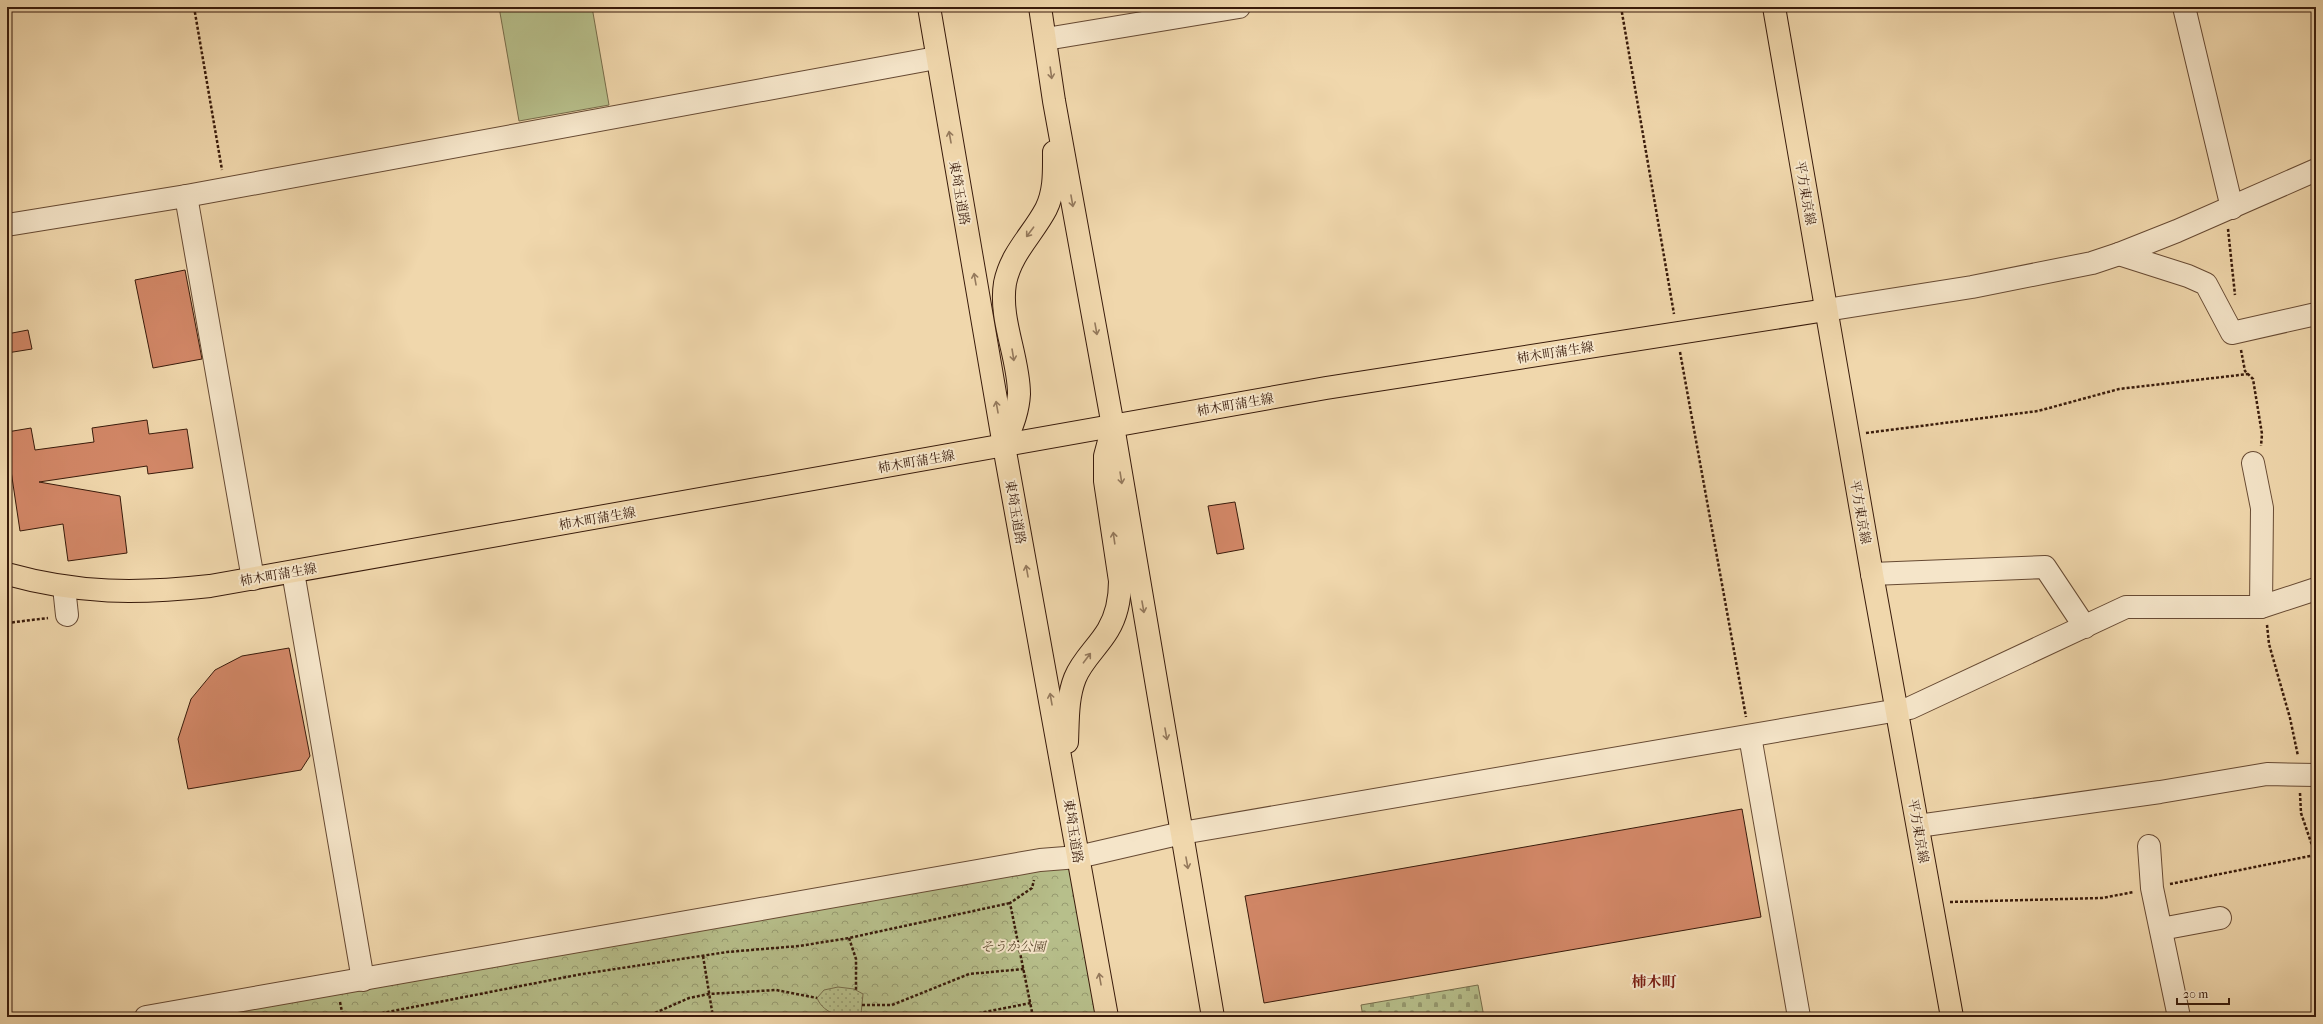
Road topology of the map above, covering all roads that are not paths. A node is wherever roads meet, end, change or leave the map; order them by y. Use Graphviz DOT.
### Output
graph roads {
  1 [pos="929,7"];
  2 [pos="1040,7"];
  3 [pos="1239,7"];
  4 [pos="1774,7"];
  5 [pos="2184,7"];
  6 [pos="1046,39"];
  7 [pos="936,58"];
  8 [pos="1054,101"];
  9 [pos="2316,170"];
  10 [pos="186,196"];
  11 [pos="2232,208"];
  12 [pos="7,225"];
  13 [pos="2119,254"];
  14 [pos="1826,310"];
  15 [pos="2316,314"];
  16 [pos="1113,426"];
  17 [pos="1004,446"];
  18 [pos="2253,463"];
  19 [pos="293,572"];
  20 [pos="7,574"];
  21 [pos="1872,574"];
  22 [pos="253,579"];
  23 [pos="64,588"];
  24 [pos="2316,589"];
  25 [pos="2265,606"];
  26 [pos="67,615"];
  27 [pos="2085,627"];
  28 [pos="1897,710"];
  29 [pos="1750,736"];
  30 [pos="2307,776"];
  31 [pos="1065,777"];
  32 [pos="1918,826"];
  33 [pos="1182,833"];
  34 [pos="2149,846"];
  35 [pos="1078,857"];
  36 [pos="2220,918"];
  37 [pos="2161,929"];
  38 [pos="363,980"];
  39 [pos="146,1017"];
  40 [pos="1107,1017"];
  41 [pos="1213,1017"];
  42 [pos="1799,1017"];
  43 [pos="1952,1017"];
  44 [pos="2179,1017"];
  1 -- 7 [label="main road, 東埼玉道路"];
  2 -- 6 [label="main road"];
  3 -- 6 [label="street"];
  4 -- 14 [label="main road, 平方東京線"];
  5 -- 11 [label="street"];
  6 -- 8 [label="main road, one-way"];
  7 -- 10 [label="street"];
  17 -- 7 [label="main road, 東埼玉道路, one-way"];
  8 -- 16 [label="main road, one-way"];
  8 -- 17 [label="main road, one-way"];
  9 -- 11 [label="street"];
  10 -- 12 [label="street"];
  10 -- 22 [label="street"];
  11 -- 13 [label="street"];
  13 -- 14 [label="street"];
  13 -- 15 [label="street"];
  14 -- 16 [label="main road, 柿木町蒲生線"];
  14 -- 21 [label="main road, 平方東京線"];
  16 -- 17 [label="main road, 柿木町蒲生線"];
  31 -- 16 [label="main road, one-way"];
  16 -- 33 [label="main road, one-way"];
  17 -- 19 [label="main road, 柿木町蒲生線"];
  31 -- 17 [label="main road, 東埼玉道路, one-way"];
  18 -- 25 [label="street"];
  19 -- 22 [label="main road, 柿木町蒲生線"];
  19 -- 38 [label="street"];
  20 -- 23 [label="main road, 柿木町蒲生線"];
  21 -- 27 [label="street"];
  21 -- 28 [label="main road, 平方東京線"];
  22 -- 23 [label="main road, 柿木町蒲生線"];
  23 -- 26 [label="street"];
  24 -- 25 [label="street"];
  25 -- 27 [label="street"];
  27 -- 28 [label="street"];
  28 -- 29 [label="street"];
  28 -- 32 [label="main road, 平方東京線"];
  29 -- 33 [label="street"];
  29 -- 42 [label="street"];
  30 -- 32 [label="street"];
  31 -- 35 [label="main road, 東埼玉道路"];
  32 -- 43 [label="main road, 平方東京線"];
  33 -- 35 [label="street"];
  33 -- 41 [label="main road, one-way"];
  34 -- 37 [label="street"];
  35 -- 38 [label="street"];
  40 -- 35 [label="main road, 東埼玉道路, one-way"];
  36 -- 37 [label="street"];
  37 -- 44 [label="street"];
  38 -- 39 [label="street"];
}
